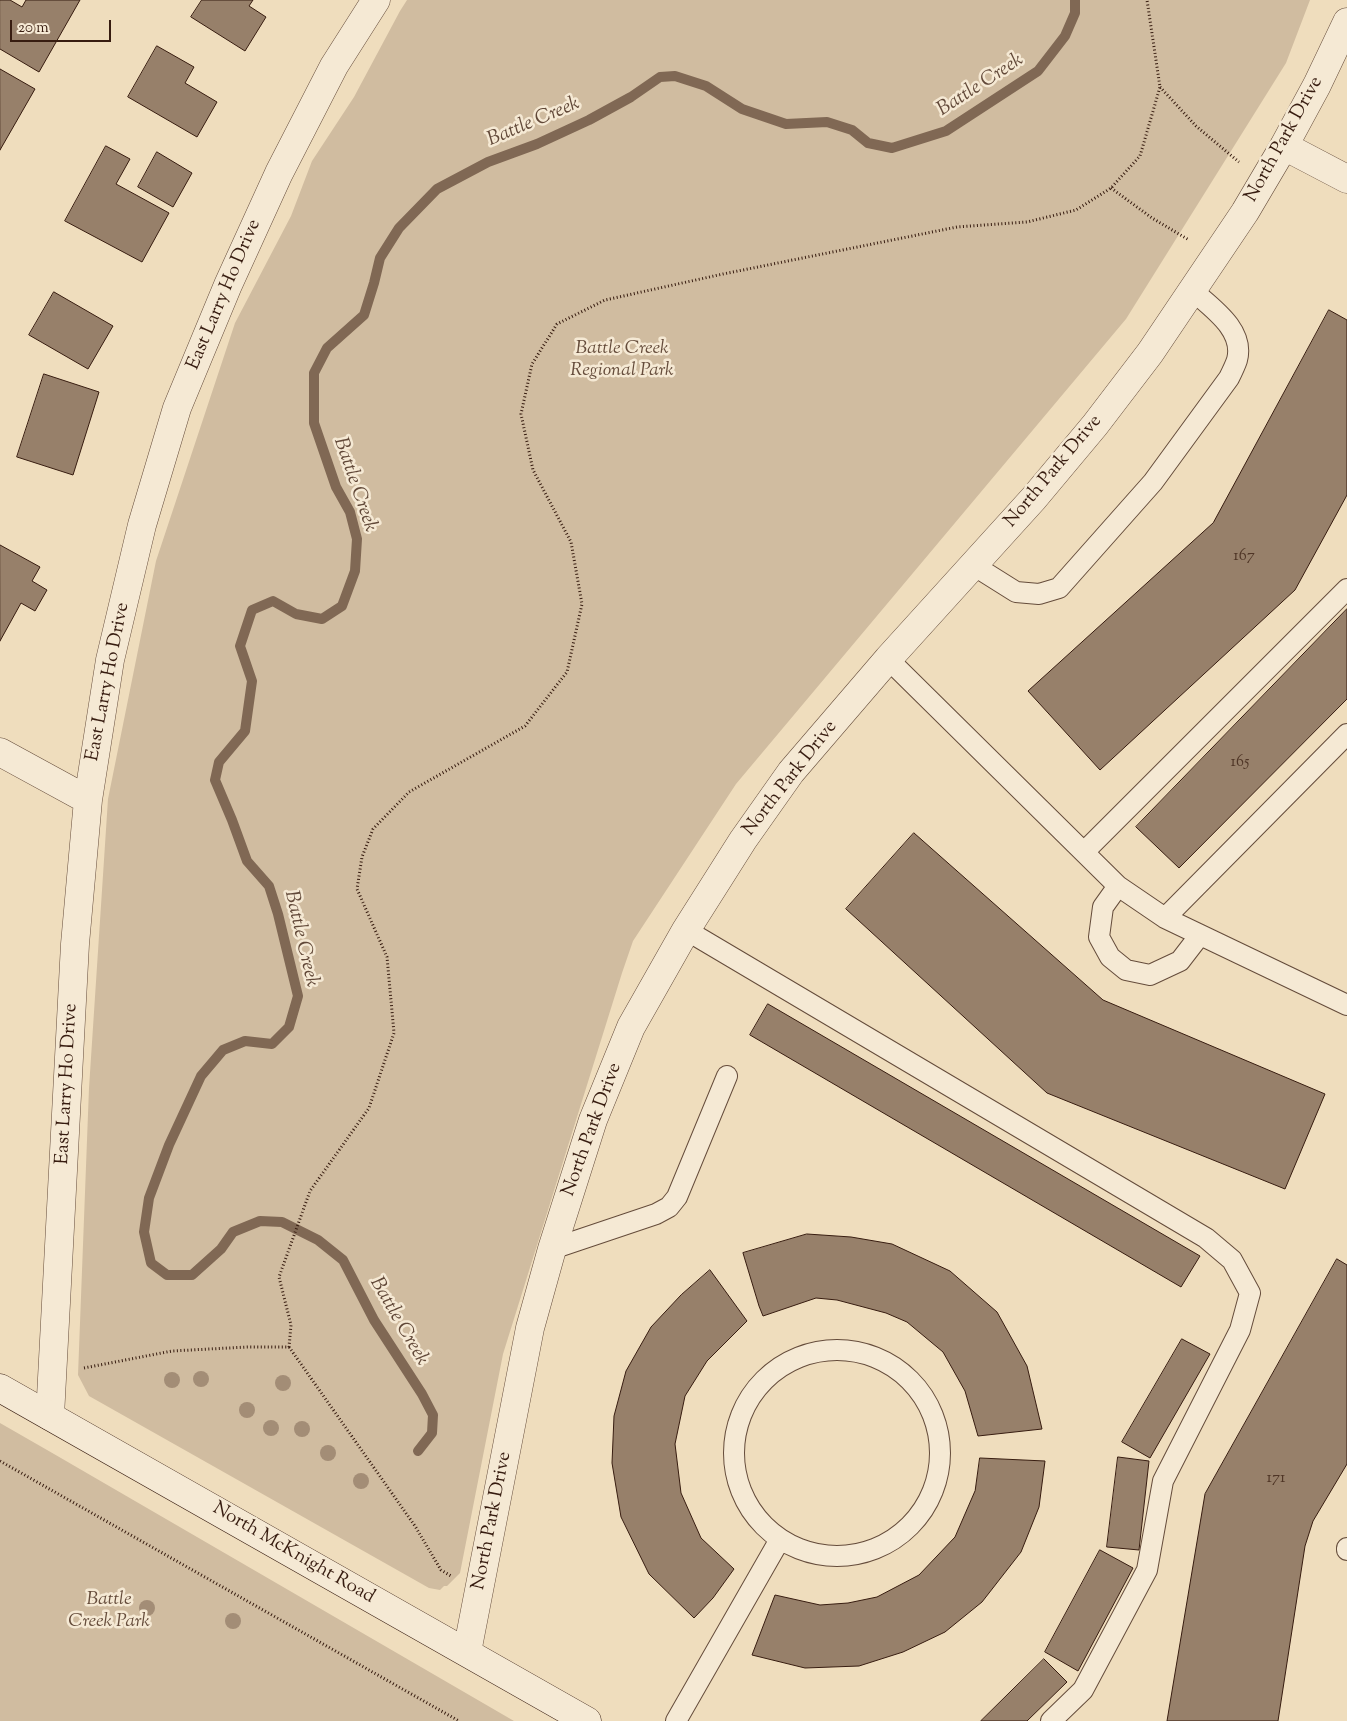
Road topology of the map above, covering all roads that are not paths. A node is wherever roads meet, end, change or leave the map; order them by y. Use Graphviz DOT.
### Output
graph roads {
  1 [pos="376,0"];
  2 [pos="1347,22"];
  3 [pos="1284,146"];
  4 [pos="1347,179"];
  5 [pos="1193,291"];
  6 [pos="973,565"];
  7 [pos="1347,589"];
  8 [pos="888,659"];
  9 [pos="1347,734"];
  10 [pos="0,752"];
  11 [pos="88,800"];
  12 [pos="1085,851"];
  13 [pos="1118,886"];
  14 [pos="1166,918"];
  15 [pos="686,930"];
  16 [pos="1200,935"];
  17 [pos="1347,1005"];
  18 [pos="727,1076"];
  19 [pos="552,1249"];
  20 [pos="0,1388"];
  21 [pos="50,1416"];
  22 [pos="779,1541"];
  23 [pos="467,1652"];
  24 [pos="586,1721"];
  25 [pos="676,1721"];
  26 [pos="1051,1721"];
  1 -- 11 [label="street, East Larry Ho Drive"];
  2 -- 3 [label="street, North Park Drive"];
  3 -- 4 [label="street"];
  3 -- 5 [label="street, North Park Drive"];
  5 -- 6 [label="street, North Park Drive"];
  5 -- 6 [label="lane"];
  6 -- 8 [label="street, North Park Drive"];
  7 -- 12 [label="lane"];
  8 -- 12 [label="lane"];
  8 -- 15 [label="street, North Park Drive"];
  9 -- 14 [label="lane"];
  10 -- 11 [label="street"];
  11 -- 21 [label="street, East Larry Ho Drive"];
  12 -- 13 [label="lane"];
  13 -- 14 [label="lane"];
  13 -- 16 [label="lane"];
  14 -- 16 [label="lane"];
  15 -- 19 [label="street, North Park Drive"];
  15 -- 26 [label="lane"];
  16 -- 17 [label="lane"];
  18 -- 19 [label="lane"];
  19 -- 23 [label="street, North Park Drive"];
  20 -- 21 [label="street, North McKnight Road"];
  21 -- 23 [label="street, North McKnight Road"];
  22 -- 22 [label="lane"];
  22 -- 25 [label="lane"];
  23 -- 24 [label="street, North McKnight Road"];
}
